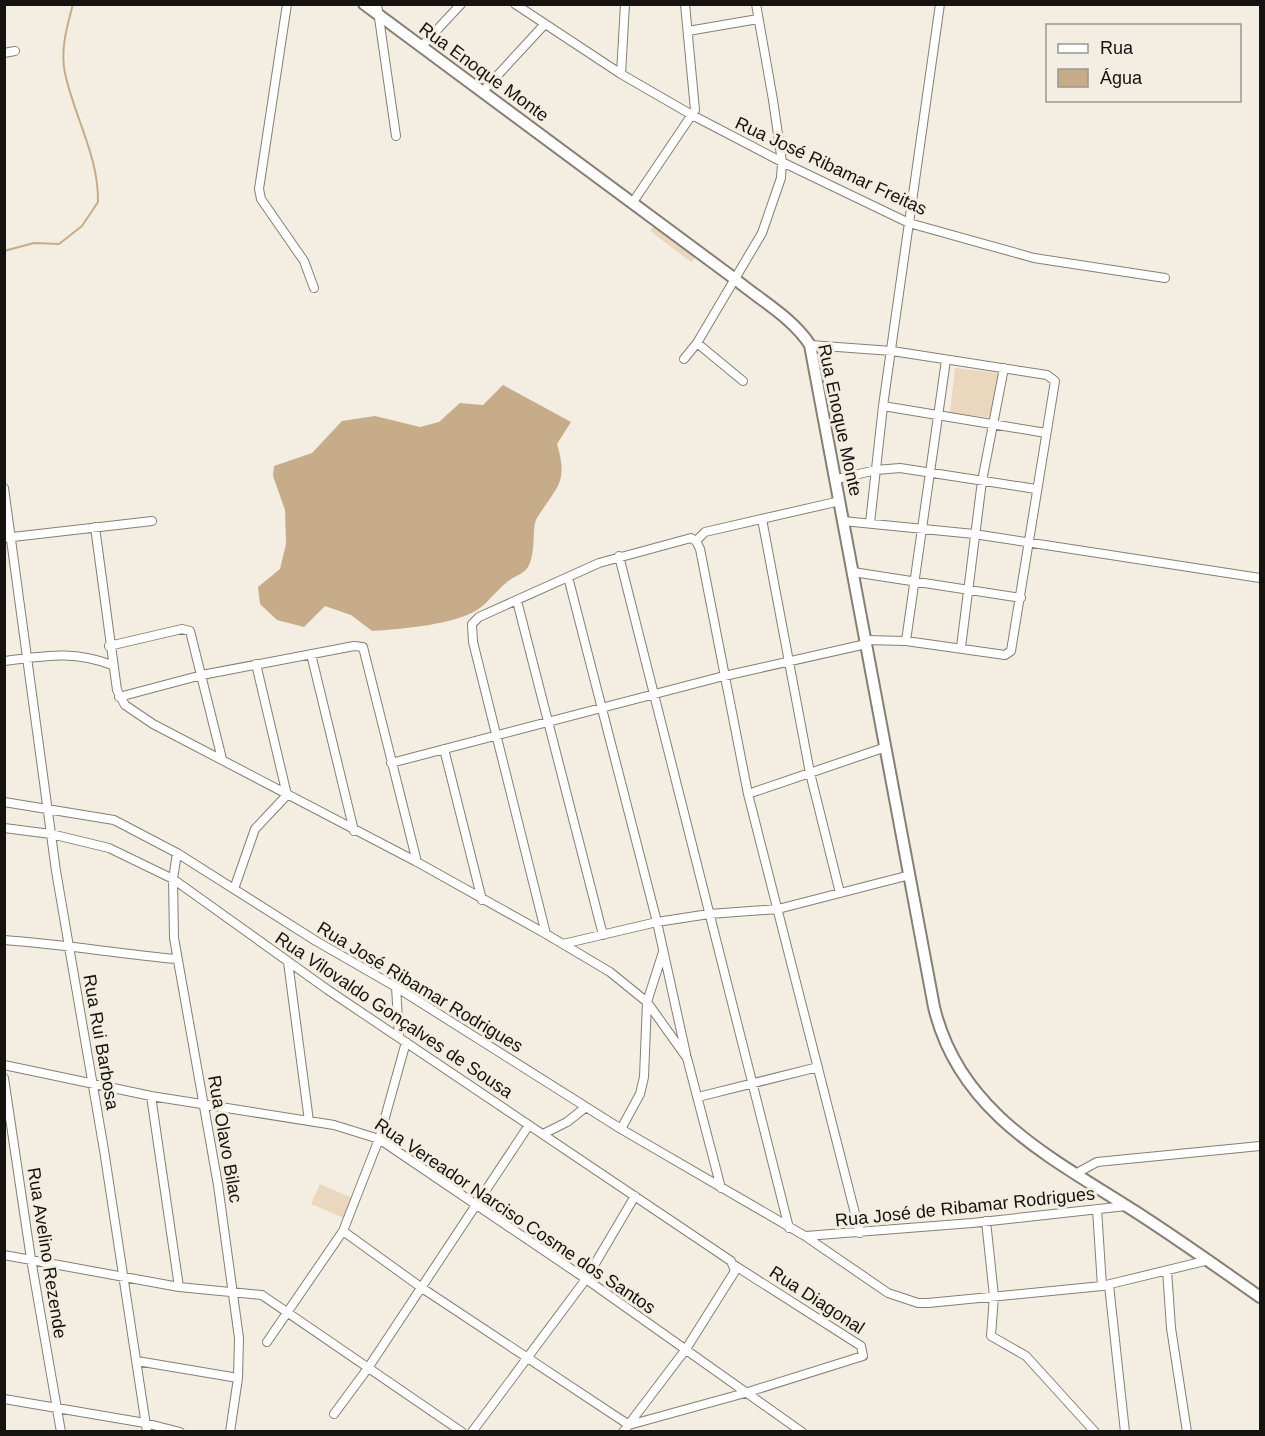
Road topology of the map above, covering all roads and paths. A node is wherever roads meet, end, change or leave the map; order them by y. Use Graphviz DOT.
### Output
graph roads {
  1 [pos="288,4"];
  2 [pos="364,4"];
  3 [pos="461,4"];
  4 [pos="515,4"];
  5 [pos="625,4"];
  6 [pos="685,4"];
  7 [pos="756,4"];
  8 [pos="939,4"];
  9 [pos="378,10"];
  10 [pos="758,19"];
  11 [pos="544,25"];
  12 [pos="688,31"];
  13 [pos="421,47"];
  14 [pos="15,51"];
  15 [pos="4,53"];
  16 [pos="621,74"];
  17 [pos="483,91"];
  18 [pos="692,115"];
  19 [pos="396,136"];
  20 [pos="782,162"];
  21 [pos="633,202"];
  22 [pos="909,223"];
  23 [pos="1165,278"];
  24 [pos="735,279"];
  25 [pos="314,288"];
  26 [pos="697,343"];
  27 [pos="810,345"];
  28 [pos="892,351"];
  29 [pos="684,358"];
  30 [pos="946,360"];
  31 [pos="1004,368"];
  32 [pos="743,381"];
  33 [pos="883,406"];
  34 [pos="937,414"];
  35 [pos="994,423"];
  36 [pos="1046,433"];
  37 [pos="876,470"];
  38 [pos="929,472"];
  39 [pos="837,479"];
  40 [pos="982,481"];
  41 [pos="4,488"];
  42 [pos="1036,489"];
  43 [pos="840,501"];
  44 [pos="762,519"];
  45 [pos="152,521"];
  46 [pos="843,521"];
  47 [pos="870,523"];
  48 [pos="95,527"];
  49 [pos="920,530"];
  50 [pos="974,534"];
  51 [pos="8,538"];
  52 [pos="696,541"];
  53 [pos="1030,543"];
  54 [pos="619,556"];
  55 [pos="853,572"];
  56 [pos="568,577"];
  57 [pos="1260,578"];
  58 [pos="912,582"];
  59 [pos="967,591"];
  60 [pos="1020,598"];
  61 [pos="517,601"];
  62 [pos="906,641"];
  63 [pos="865,642"];
  64 [pos="109,646"];
  65 [pos="961,647"];
  66 [pos="311,654"];
  67 [pos="27,658"];
  68 [pos="4,661"];
  69 [pos="791,661"];
  70 [pos="256,664"];
  71 [pos="112,665"];
  72 [pos="202,675"];
  73 [pos="725,676"];
  74 [pos="654,694"];
  75 [pos="119,697"];
  76 [pos="601,708"];
  77 [pos="550,720"];
  78 [pos="497,735"];
  79 [pos="886,747"];
  80 [pos="444,749"];
  81 [pos="222,759"];
  82 [pos="391,763"];
  83 [pos="810,773"];
  84 [pos="748,794"];
  85 [pos="287,795"];
  86 [pos="4,802"];
  87 [pos="49,809"];
  88 [pos="4,828"];
  89 [pos="354,831"];
  90 [pos="51,834"];
  91 [pos="177,852"];
  92 [pos="417,862"];
  93 [pos="910,875"];
  94 [pos="173,879"];
  95 [pos="234,889"];
  96 [pos="840,893"];
  97 [pos="482,900"];
  98 [pos="778,909"];
  99 [pos="709,914"];
  100 [pos="657,922"];
  101 [pos="546,934"];
  102 [pos="603,934"];
  103 [pos="4,940"];
  104 [pos="563,944"];
  105 [pos="68,945"];
  106 [pos="663,951"];
  107 [pos="177,959"];
  108 [pos="288,962"];
  109 [pos="396,987"];
  110 [pos="646,1002"];
  111 [pos="399,1036"];
  112 [pos="406,1042"];
  113 [pos="687,1058"];
  114 [pos="4,1065"];
  115 [pos="818,1067"];
  116 [pos="4,1078"];
  117 [pos="93,1083"];
  118 [pos="752,1084"];
  119 [pos="151,1096"];
  120 [pos="698,1097"];
  121 [pos="203,1104"];
  122 [pos="586,1107"];
  123 [pos="309,1121"];
  124 [pos="529,1125"];
  125 [pos="621,1129"];
  126 [pos="543,1134"];
  127 [pos="379,1139"];
  128 [pos="1260,1146"];
  129 [pos="1077,1173"];
  130 [pos="721,1188"];
  131 [pos="635,1197"];
  132 [pos="477,1206"];
  133 [pos="1127,1206"];
  134 [pos="1097,1209"];
  135 [pos="986,1221"];
  136 [pos="789,1228"];
  137 [pos="344,1231"];
  138 [pos="860,1233"];
  139 [pos="805,1236"];
  140 [pos="4,1255"];
  141 [pos="31,1259"];
  142 [pos="1209,1260"];
  143 [pos="734,1265"];
  144 [pos="1167,1270"];
  145 [pos="124,1277"];
  146 [pos="586,1280"];
  147 [pos="1106,1286"];
  148 [pos="179,1287"];
  149 [pos="422,1287"];
  150 [pos="234,1294"];
  151 [pos="994,1296"];
  152 [pos="1260,1297"];
  153 [pos="287,1312"];
  154 [pos="267,1342"];
  155 [pos="686,1349"];
  156 [pos="528,1359"];
  157 [pos="138,1361"];
  158 [pos="368,1368"];
  159 [pos="238,1378"];
  160 [pos="745,1393"];
  161 [pos="4,1399"];
  162 [pos="58,1409"];
  163 [pos="334,1414"];
  164 [pos="145,1423"];
  165 [pos="626,1428"];
  166 [pos="61,1431"];
  167 [pos="147,1431"];
  168 [pos="180,1431"];
  169 [pos="230,1431"];
  170 [pos="462,1431"];
  171 [pos="472,1431"];
  172 [pos="802,1431"];
  173 [pos="1095,1431"];
  174 [pos="1125,1431"];
  175 [pos="1187,1431"];
  1 -- 25 [label="street"];
  2 -- 9 [label="main road, Rua Enoque Monte"];
  3 -- 13 [label="street"];
  4 -- 11 [label="street, Rua José Ribamar Freitas"];
  5 -- 16 [label="street"];
  6 -- 12 [label="street"];
  7 -- 10 [label="street"];
  8 -- 22 [label="street"];
  9 -- 13 [label="main road, Rua Enoque Monte"];
  9 -- 19 [label="street"];
  10 -- 12 [label="street"];
  10 -- 20 [label="street"];
  11 -- 16 [label="street, Rua José Ribamar Freitas"];
  11 -- 17 [label="street"];
  12 -- 18 [label="street"];
  13 -- 17 [label="main road, Rua Enoque Monte"];
  14 -- 15 [label="street"];
  16 -- 18 [label="street, Rua José Ribamar Freitas"];
  17 -- 21 [label="main road, Rua Enoque Monte"];
  18 -- 20 [label="street, Rua José Ribamar Freitas"];
  18 -- 21 [label="street"];
  20 -- 22 [label="street, Rua José Ribamar Freitas"];
  20 -- 24 [label="street"];
  21 -- 24 [label="main road, Rua Enoque Monte"];
  22 -- 23 [label="street, Rua José Ribamar Freitas"];
  22 -- 28 [label="street"];
  24 -- 26 [label="street"];
  24 -- 27 [label="main road, Rua Enoque Monte"];
  26 -- 29 [label="street"];
  26 -- 32 [label="street"];
  27 -- 28 [label="street"];
  27 -- 39 [label="main road, Rua Enoque Monte"];
  28 -- 30 [label="street"];
  28 -- 33 [label="street"];
  30 -- 31 [label="street"];
  30 -- 34 [label="street"];
  31 -- 35 [label="street"];
  31 -- 36 [label="street"];
  33 -- 34 [label="street"];
  33 -- 37 [label="street"];
  34 -- 35 [label="street"];
  34 -- 38 [label="street"];
  35 -- 36 [label="street"];
  35 -- 40 [label="street"];
  36 -- 42 [label="street"];
  37 -- 38 [label="street"];
  37 -- 39 [label="street"];
  37 -- 47 [label="street"];
  38 -- 40 [label="street"];
  38 -- 49 [label="street"];
  39 -- 43 [label="main road, Rua Enoque Monte"];
  40 -- 42 [label="street"];
  40 -- 50 [label="street"];
  41 -- 51 [label="street, Rua Rui Barbosa"];
  42 -- 53 [label="street"];
  43 -- 44 [label="street"];
  43 -- 46 [label="main road, Rua Enoque Monte"];
  44 -- 52 [label="street"];
  44 -- 69 [label="street"];
  45 -- 48 [label="street"];
  46 -- 47 [label="street"];
  46 -- 55 [label="main road, Rua Enoque Monte"];
  47 -- 49 [label="street"];
  48 -- 51 [label="street"];
  48 -- 64 [label="street"];
  49 -- 50 [label="street"];
  49 -- 58 [label="street"];
  50 -- 53 [label="street"];
  50 -- 59 [label="street"];
  51 -- 67 [label="street, Rua Rui Barbosa"];
  52 -- 54 [label="street"];
  52 -- 73 [label="street"];
  53 -- 57 [label="street"];
  53 -- 60 [label="street"];
  54 -- 56 [label="street"];
  54 -- 74 [label="street"];
  55 -- 58 [label="street"];
  55 -- 63 [label="main road, Rua Enoque Monte"];
  56 -- 61 [label="street"];
  56 -- 76 [label="street"];
  58 -- 59 [label="street"];
  58 -- 62 [label="street"];
  59 -- 60 [label="street"];
  59 -- 65 [label="street"];
  60 -- 65 [label="street"];
  61 -- 77 [label="street"];
  61 -- 78 [label="street"];
  62 -- 63 [label="street"];
  62 -- 65 [label="street"];
  63 -- 69 [label="street"];
  63 -- 79 [label="main road, Rua Enoque Monte"];
  64 -- 71 [label="street"];
  64 -- 72 [label="street"];
  66 -- 70 [label="street"];
  66 -- 82 [label="street"];
  66 -- 89 [label="street"];
  67 -- 68 [label="street"];
  67 -- 71 [label="street"];
  67 -- 87 [label="street, Rua Rui Barbosa"];
  69 -- 73 [label="street"];
  69 -- 83 [label="street"];
  70 -- 72 [label="street"];
  70 -- 85 [label="street"];
  71 -- 75 [label="street"];
  72 -- 75 [label="street"];
  72 -- 81 [label="street"];
  73 -- 74 [label="street"];
  73 -- 84 [label="street"];
  74 -- 76 [label="street"];
  74 -- 99 [label="street"];
  75 -- 81 [label="street"];
  76 -- 77 [label="street"];
  76 -- 100 [label="street"];
  77 -- 78 [label="street"];
  77 -- 102 [label="street"];
  78 -- 80 [label="street"];
  78 -- 101 [label="street"];
  79 -- 83 [label="street"];
  79 -- 93 [label="main road, Rua Enoque Monte"];
  80 -- 82 [label="street"];
  80 -- 97 [label="street"];
  81 -- 85 [label="street"];
  82 -- 92 [label="street"];
  83 -- 84 [label="street"];
  83 -- 96 [label="street"];
  84 -- 98 [label="street"];
  85 -- 89 [label="street"];
  85 -- 95 [label="street"];
  86 -- 87 [label="street, Rua José Ribamar Rodrigues"];
  87 -- 90 [label="street, Rua Rui Barbosa"];
  87 -- 91 [label="street, Rua José Ribamar Rodrigues"];
  88 -- 90 [label="street, Rua Vilovaldo Gonçalves de Sousa"];
  89 -- 92 [label="street"];
  90 -- 94 [label="street, Rua Vilovaldo Gonçalves de Sousa"];
  90 -- 105 [label="street, Rua Rui Barbosa"];
  91 -- 94 [label="street, Rua Olavo Bilac"];
  91 -- 95 [label="street, Rua José Ribamar Rodrigues"];
  92 -- 97 [label="street"];
  93 -- 96 [label="street"];
  93 -- 129 [label="main road, Rua Enoque Monte"];
  94 -- 107 [label="street, Rua Olavo Bilac"];
  94 -- 108 [label="street, Rua Vilovaldo Gonçalves de Sousa"];
  95 -- 109 [label="street, Rua José Ribamar Rodrigues"];
  96 -- 98 [label="street"];
  97 -- 101 [label="street"];
  98 -- 99 [label="street"];
  98 -- 115 [label="street"];
  99 -- 100 [label="street"];
  99 -- 118 [label="street"];
  100 -- 102 [label="street"];
  100 -- 106 [label="street"];
  101 -- 104 [label="street"];
  102 -- 104 [label="street"];
  103 -- 105 [label="street"];
  104 -- 110 [label="street"];
  105 -- 107 [label="street"];
  105 -- 117 [label="street, Rua Rui Barbosa"];
  106 -- 110 [label="street"];
  106 -- 113 [label="street"];
  107 -- 121 [label="street, Rua Olavo Bilac"];
  108 -- 111 [label="street, Rua Vilovaldo Gonçalves de Sousa"];
  108 -- 123 [label="street"];
  109 -- 111 [label="street"];
  109 -- 122 [label="street, Rua José Ribamar Rodrigues"];
  110 -- 113 [label="street"];
  110 -- 125 [label="street"];
  111 -- 112 [label="street, Rua Vilovaldo Gonçalves de Sousa"];
  112 -- 124 [label="street, Rua Vilovaldo Gonçalves de Sousa"];
  112 -- 127 [label="street"];
  113 -- 120 [label="street"];
  114 -- 117 [label="street, Rua Vereador Narciso Cosme dos Santos"];
  115 -- 118 [label="street"];
  115 -- 138 [label="street"];
  116 -- 141 [label="street, Rua Avelino Rezende"];
  117 -- 119 [label="street, Rua Vereador Narciso Cosme dos Santos"];
  117 -- 145 [label="street, Rua Rui Barbosa"];
  118 -- 120 [label="street"];
  118 -- 136 [label="street"];
  119 -- 121 [label="street, Rua Vereador Narciso Cosme dos Santos"];
  119 -- 148 [label="street"];
  120 -- 130 [label="street"];
  121 -- 123 [label="street, Rua Vereador Narciso Cosme dos Santos"];
  121 -- 150 [label="street, Rua Olavo Bilac"];
  122 -- 125 [label="street, Rua José Ribamar Rodrigues"];
  122 -- 126 [label="street"];
  123 -- 127 [label="street, Rua Vereador Narciso Cosme dos Santos"];
  124 -- 126 [label="street, Rua Vilovaldo Gonçalves de Sousa"];
  124 -- 132 [label="street"];
  125 -- 130 [label="street, Rua José Ribamar Rodrigues"];
  126 -- 131 [label="street, Rua Vilovaldo Gonçalves de Sousa"];
  127 -- 132 [label="street, Rua Vereador Narciso Cosme dos Santos"];
  127 -- 137 [label="street"];
  128 -- 129 [label="street"];
  129 -- 133 [label="main road, Rua Enoque Monte"];
  130 -- 136 [label="street, Rua José Ribamar Rodrigues"];
  131 -- 143 [label="street, Rua Vilovaldo Gonçalves de Sousa"];
  131 -- 146 [label="street"];
  132 -- 146 [label="street, Rua Vereador Narciso Cosme dos Santos"];
  132 -- 149 [label="street"];
  133 -- 134 [label="street, Rua José de Ribamar Rodrigues"];
  133 -- 142 [label="main road, Rua Enoque Monte"];
  134 -- 135 [label="street, Rua José de Ribamar Rodrigues"];
  134 -- 147 [label="street"];
  135 -- 138 [label="street, Rua José de Ribamar Rodrigues"];
  135 -- 151 [label="street"];
  136 -- 139 [label="street, Rua José Ribamar Rodrigues"];
  137 -- 149 [label="street"];
  137 -- 153 [label="street"];
  138 -- 139 [label="street, Rua José de Ribamar Rodrigues"];
  139 -- 151 [label="street, Rua José Ribamar Rodrigues"];
  140 -- 141 [label="street"];
  141 -- 145 [label="street"];
  141 -- 162 [label="street, Rua Avelino Rezende"];
  142 -- 144 [label="street, Rua José Ribamar Rodrigues"];
  142 -- 152 [label="main road, Rua Enoque Monte"];
  143 -- 155 [label="street"];
  143 -- 160 [label="street, Rua Diagonal"];
  144 -- 147 [label="street, Rua José Ribamar Rodrigues"];
  144 -- 175 [label="street"];
  145 -- 148 [label="street"];
  145 -- 157 [label="street, Rua Rui Barbosa"];
  146 -- 155 [label="street, Rua Vereador Narciso Cosme dos Santos"];
  146 -- 156 [label="street"];
  147 -- 151 [label="street, Rua José Ribamar Rodrigues"];
  147 -- 174 [label="street"];
  148 -- 150 [label="street"];
  149 -- 156 [label="street"];
  149 -- 158 [label="street"];
  150 -- 153 [label="street"];
  150 -- 159 [label="street, Rua Olavo Bilac"];
  151 -- 173 [label="street"];
  153 -- 154 [label="street"];
  153 -- 158 [label="street"];
  155 -- 160 [label="street, Rua Vereador Narciso Cosme dos Santos"];
  155 -- 165 [label="street"];
  156 -- 165 [label="street"];
  156 -- 171 [label="street"];
  157 -- 159 [label="street"];
  157 -- 164 [label="street, Rua Rui Barbosa"];
  158 -- 163 [label="street"];
  158 -- 170 [label="street"];
  159 -- 169 [label="street, Rua Olavo Bilac"];
  160 -- 165 [label="street"];
  160 -- 172 [label="street, Rua Vereador Narciso Cosme dos Santos"];
  161 -- 162 [label="street"];
  162 -- 164 [label="street"];
  162 -- 166 [label="street, Rua Avelino Rezende"];
  164 -- 167 [label="street, Rua Rui Barbosa"];
  164 -- 168 [label="street"];
}
